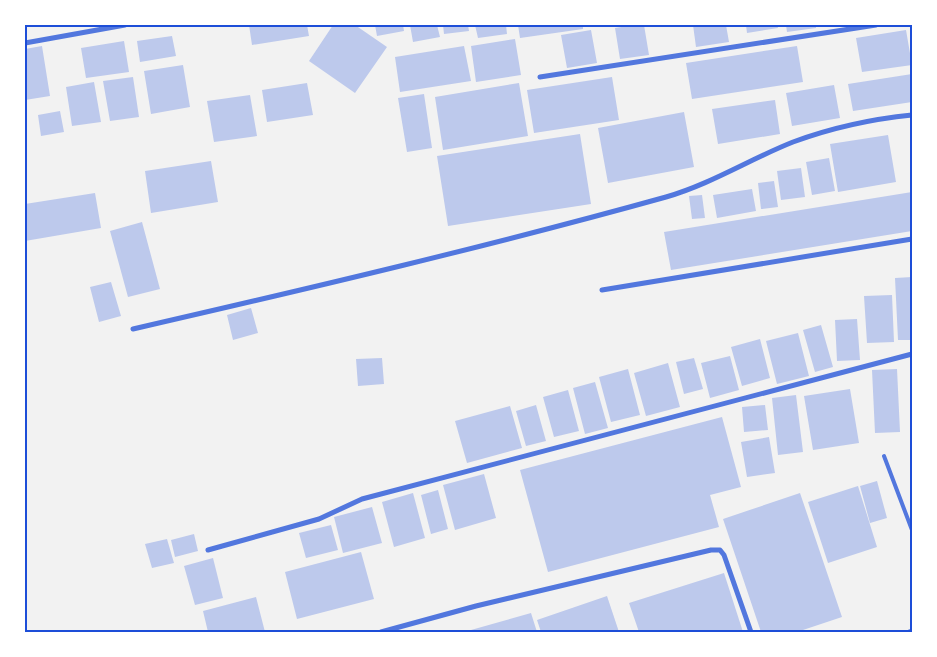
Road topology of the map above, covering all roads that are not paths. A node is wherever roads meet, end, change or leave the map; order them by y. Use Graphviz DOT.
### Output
graph roads {
  1 [pos="125,25"];
  2 [pos="876,25"];
  3 [pos="25,43"];
  4 [pos="540,77"];
  5 [pos="912,115"];
  6 [pos="912,239"];
  7 [pos="602,290"];
  8 [pos="133,329"];
  9 [pos="912,354"];
  10 [pos="884,456"];
  11 [pos="912,530"];
  12 [pos="208,550"];
  13 [pos="381,632"];
  14 [pos="751,632"];
  1 -- 3 [label="street"];
  2 -- 4 [label="street"];
  5 -- 8 [label="street"];
  6 -- 7 [label="street"];
  9 -- 12 [label="street"];
  10 -- 11 [label="lane"];
  13 -- 14 [label="street"];
}
